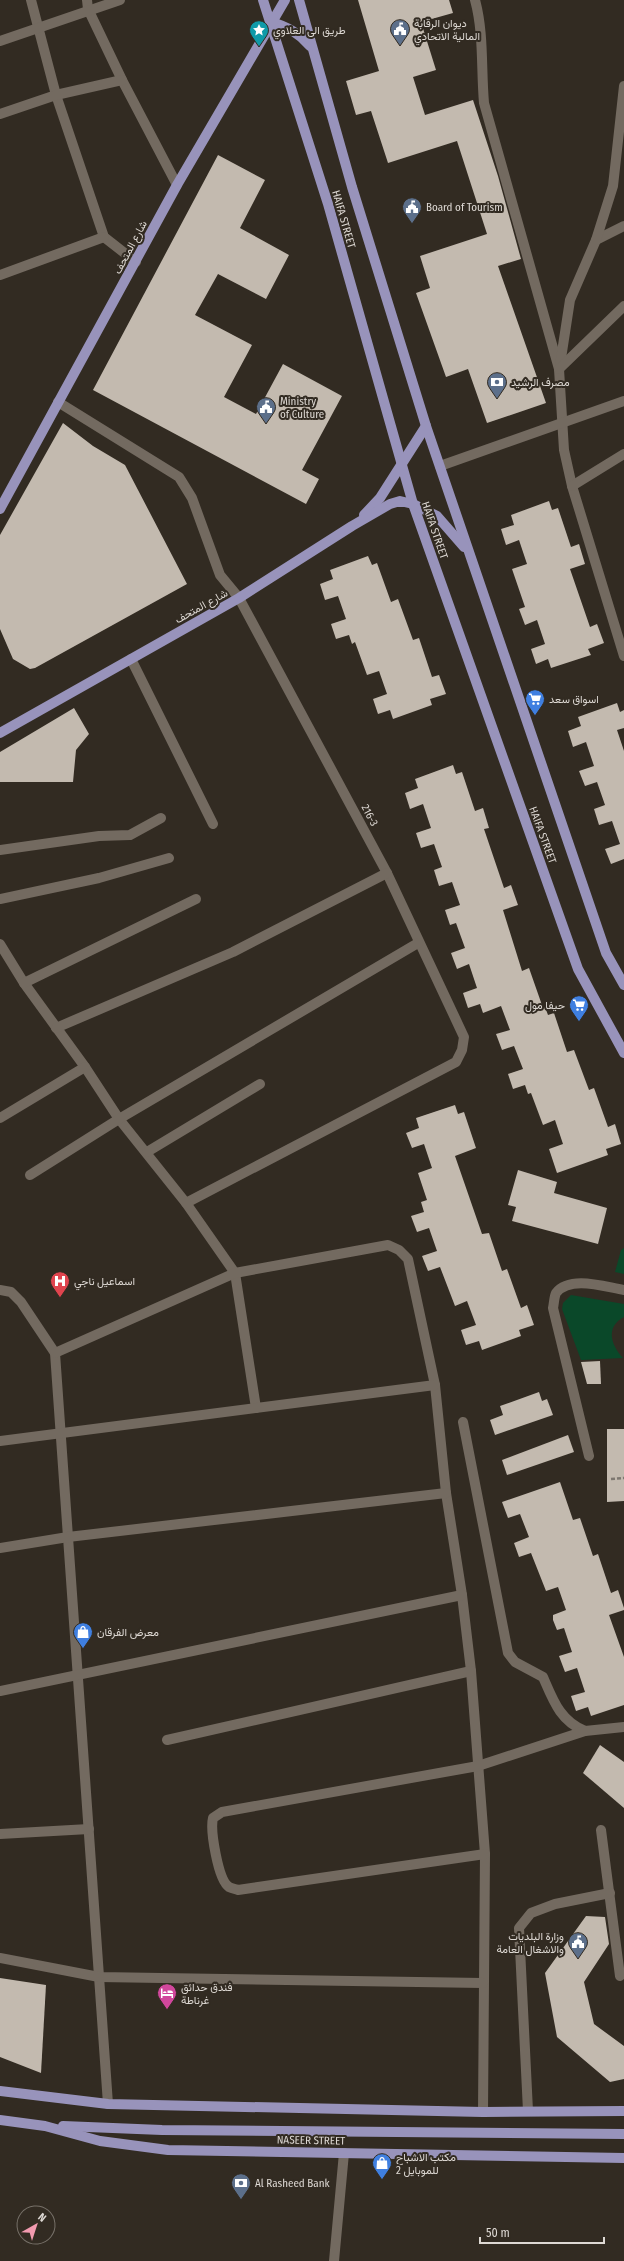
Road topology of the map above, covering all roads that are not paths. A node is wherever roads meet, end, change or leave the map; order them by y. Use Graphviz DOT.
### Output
graph roads {
  1 [pos="31,0"];
  2 [pos="120,0"];
  3 [pos="263,0"];
  4 [pos="285,0"];
  5 [pos="299,0"];
  6 [pos="475,0"];
  7 [pos="88,5"];
  8 [pos="271,22"];
  9 [pos="39,28"];
  10 [pos="0,41"];
  11 [pos="311,48"];
  12 [pos="122,80"];
  13 [pos="624,86"];
  14 [pos="56,95"];
  15 [pos="0,114"];
  16 [pos="177,185"];
  17 [pos="624,226"];
  18 [pos="104,237"];
  19 [pos="596,240"];
  20 [pos="136,262"];
  21 [pos="1,273"];
  22 [pos="624,306"];
  23 [pos="559,369"];
  24 [pos="624,401"];
  25 [pos="58,402"];
  26 [pos="562,423"];
  27 [pos="426,426"];
  28 [pos="624,454"];
  29 [pos="402,464"];
  30 [pos="440,466"];
  31 [pos="572,486"];
  32 [pos="413,504"];
  33 [pos="0,509"];
  34 [pos="352,526"];
  35 [pos="468,551"];
  36 [pos="239,598"];
  37 [pos="624,656"];
  38 [pos="131,659"];
  39 [pos="0,733"];
  40 [pos="161,818"];
  41 [pos="213,824"];
  42 [pos="0,850"];
  43 [pos="169,858"];
  44 [pos="387,873"];
  45 [pos="0,899"];
  46 [pos="196,899"];
  47 [pos="418,943"];
  48 [pos="0,944"];
  49 [pos="24,983"];
  50 [pos="624,985"];
  51 [pos="56,1028"];
  52 [pos="624,1053"];
  53 [pos="85,1067"];
  54 [pos="260,1084"];
  55 [pos="0,1118"];
  56 [pos="119,1119"];
  57 [pos="148,1152"];
  58 [pos="30,1175"];
  59 [pos="186,1203"];
  60 [pos="235,1273"];
  61 [pos="0,1290"];
  62 [pos="624,1290"];
  63 [pos="55,1353"];
  64 [pos="435,1385"];
  65 [pos="256,1408"];
  66 [pos="463,1422"];
  67 [pos="61,1433"];
  68 [pos="0,1441"];
  69 [pos="590,1456"];
  70 [pos="446,1493"];
  71 [pos="68,1537"];
  72 [pos="0,1548"];
  73 [pos="462,1595"];
  74 [pos="471,1671"];
  75 [pos="78,1677"];
  76 [pos="0,1692"];
  77 [pos="624,1727"];
  78 [pos="585,1731"];
  79 [pos="167,1740"];
  80 [pos="478,1766"];
  81 [pos="89,1829"];
  82 [pos="601,1830"];
  83 [pos="0,1834"];
  84 [pos="485,1854"];
  85 [pos="610,1893"];
  86 [pos="0,1958"];
  87 [pos="99,1976"];
  88 [pos="620,1976"];
  89 [pos="483,1983"];
  90 [pos="0,2092"];
  91 [pos="108,2104"];
  92 [pos="528,2111"];
  93 [pos="624,2111"];
  94 [pos="483,2112"];
  95 [pos="0,2120"];
  96 [pos="45,2126"];
  97 [pos="624,2134"];
  98 [pos="344,2153"];
  99 [pos="624,2158"];
  100 [pos="334,2261"];
  1 -- 9 [label="street"];
  2 -- 7 [label="street"];
  3 -- 8 [label="main road, HAIFA STREET"];
  4 -- 8 [label="main road, شارع المتحف"];
  5 -- 11 [label="main road, HAIFA STREET"];
  6 -- 23 [label="street"];
  7 -- 9 [label="street"];
  7 -- 12 [label="street"];
  8 -- 11 [label="main road"];
  8 -- 16 [label="main road, شارع المتحف"];
  8 -- 29 [label="main road, HAIFA STREET"];
  9 -- 10 [label="street"];
  9 -- 14 [label="street"];
  11 -- 27 [label="main road, HAIFA STREET"];
  12 -- 14 [label="street"];
  12 -- 16 [label="street"];
  13 -- 19 [label="street"];
  14 -- 15 [label="street"];
  14 -- 18 [label="street"];
  16 -- 20 [label="main road, شارع المتحف"];
  17 -- 19 [label="street"];
  18 -- 20 [label="street"];
  18 -- 21 [label="street"];
  19 -- 23 [label="street"];
  20 -- 25 [label="main road, شارع المتحف"];
  22 -- 23 [label="street"];
  23 -- 26 [label="street"];
  24 -- 26 [label="street"];
  25 -- 33 [label="main road, شارع المتحف"];
  25 -- 36 [label="street, 216-3"];
  26 -- 30 [label="street"];
  26 -- 31 [label="street"];
  27 -- 29 [label="main road"];
  27 -- 30 [label="main road, HAIFA STREET"];
  28 -- 31 [label="street"];
  29 -- 32 [label="main road, HAIFA STREET"];
  29 -- 34 [label="main road"];
  30 -- 35 [label="main road, HAIFA STREET"];
  31 -- 37 [label="street"];
  32 -- 34 [label="main road, شارع المتحف"];
  32 -- 35 [label="main road"];
  32 -- 52 [label="main road, HAIFA STREET"];
  34 -- 36 [label="main road, شارع المتحف"];
  35 -- 50 [label="main road, HAIFA STREET"];
  36 -- 38 [label="main road, شارع المتحف"];
  36 -- 44 [label="street, 216-3"];
  38 -- 39 [label="main road, شارع المتحف"];
  38 -- 41 [label="street"];
  40 -- 42 [label="street"];
  43 -- 45 [label="street"];
  44 -- 47 [label="street, 216-3"];
  44 -- 51 [label="street"];
  46 -- 49 [label="street"];
  47 -- 56 [label="street"];
  47 -- 59 [label="street, 216-3"];
  48 -- 49 [label="street"];
  49 -- 51 [label="street"];
  51 -- 53 [label="street"];
  53 -- 55 [label="street"];
  53 -- 56 [label="street"];
  54 -- 57 [label="street"];
  56 -- 57 [label="street"];
  56 -- 58 [label="street"];
  57 -- 59 [label="street"];
  59 -- 60 [label="street"];
  60 -- 63 [label="street"];
  60 -- 64 [label="street"];
  60 -- 65 [label="street"];
  61 -- 63 [label="street"];
  62 -- 69 [label="street"];
  63 -- 67 [label="street"];
  64 -- 65 [label="street"];
  64 -- 70 [label="street"];
  65 -- 67 [label="street"];
  66 -- 78 [label="street"];
  67 -- 68 [label="street"];
  67 -- 71 [label="street"];
  70 -- 71 [label="street"];
  70 -- 73 [label="street"];
  71 -- 72 [label="street"];
  71 -- 75 [label="street"];
  73 -- 74 [label="street"];
  73 -- 75 [label="street"];
  74 -- 79 [label="street"];
  74 -- 80 [label="street"];
  75 -- 76 [label="street"];
  75 -- 81 [label="street"];
  77 -- 78 [label="street"];
  78 -- 80 [label="street"];
  80 -- 84 [label="street"];
  80 -- 84 [label="street"];
  81 -- 83 [label="street"];
  81 -- 87 [label="street"];
  82 -- 85 [label="street"];
  84 -- 89 [label="street"];
  85 -- 88 [label="street"];
  85 -- 92 [label="street"];
  86 -- 87 [label="street"];
  87 -- 89 [label="street"];
  87 -- 91 [label="street"];
  89 -- 94 [label="street"];
  90 -- 91 [label="main road"];
  91 -- 94 [label="main road"];
  92 -- 93 [label="main road"];
  92 -- 94 [label="main road"];
  95 -- 96 [label="main road, NASEER STREET"];
  96 -- 97 [label="main road"];
  96 -- 98 [label="main road, NASEER STREET"];
  98 -- 99 [label="main road, NASEER STREET"];
  98 -- 100 [label="street"];
}
